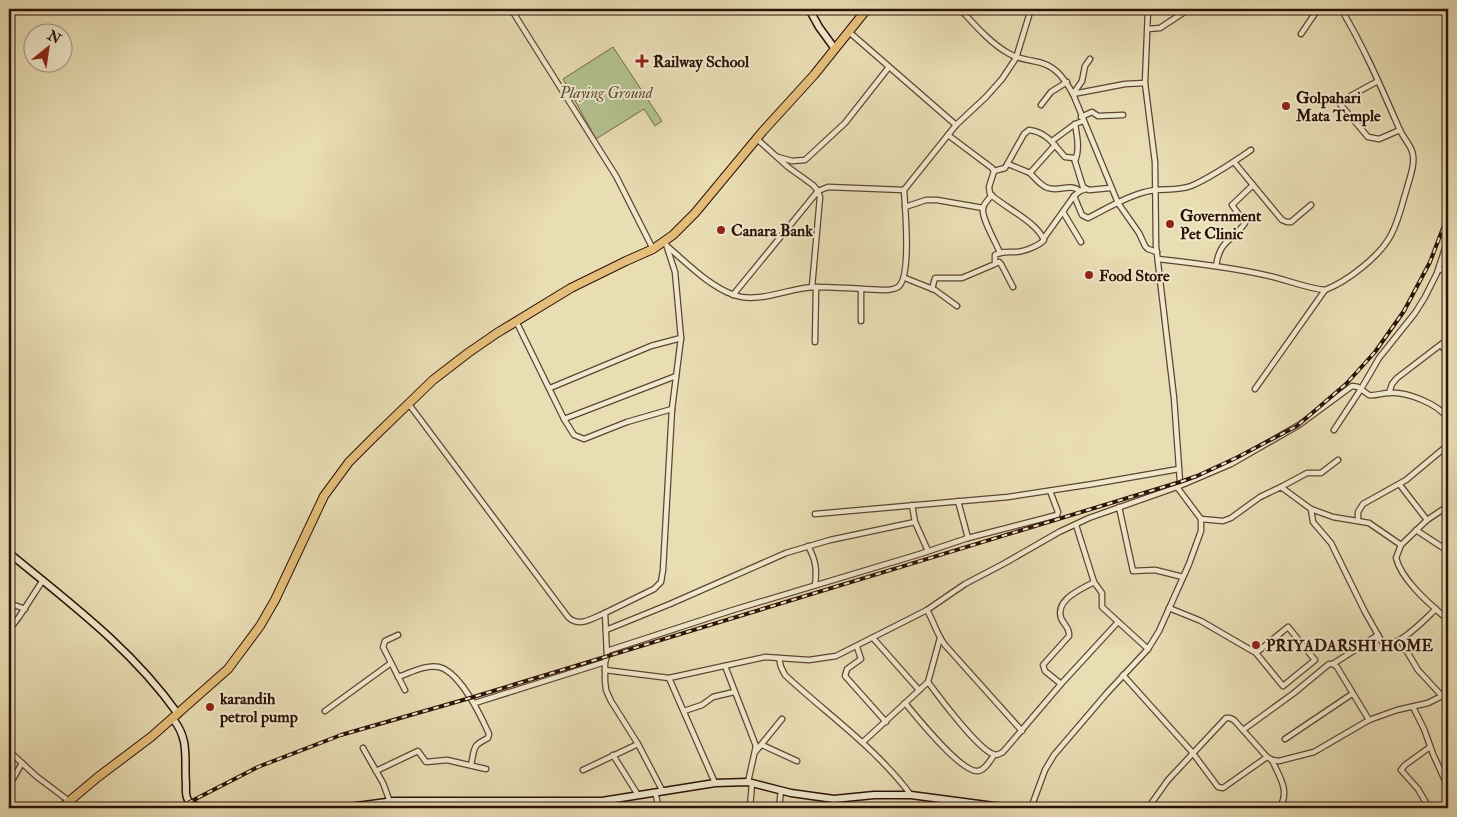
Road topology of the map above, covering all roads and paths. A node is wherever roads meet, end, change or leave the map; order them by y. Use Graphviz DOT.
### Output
graph roads {
  1 [pos="511,9"];
  2 [pos="809,9"];
  3 [pos="866,9"];
  4 [pos="960,9"];
  5 [pos="1031,9"];
  6 [pos="1148,9"];
  7 [pos="1189,9"];
  8 [pos="1318,9"];
  9 [pos="1341,9"];
  10 [pos="1148,29"];
  11 [pos="848,31"];
  12 [pos="1301,34"];
  13 [pos="835,49"];
  14 [pos="1016,58"];
  15 [pos="1090,59"];
  16 [pos="889,67"];
  17 [pos="1378,81"];
  18 [pos="1067,82"];
  19 [pos="1145,83"];
  20 [pos="1073,94"];
  21 [pos="1041,105"];
  22 [pos="1123,114"];
  23 [pos="1082,119"];
  24 [pos="1075,124"];
  25 [pos="956,125"];
  26 [pos="1400,130"];
  27 [pos="948,135"];
  28 [pos="757,139"];
  29 [pos="1054,143"];
  30 [pos="1251,150"];
  31 [pos="777,157"];
  32 [pos="1075,161"];
  33 [pos="1234,162"];
  34 [pos="1008,164"];
  35 [pos="994,171"];
  36 [pos="1030,172"];
  37 [pos="1253,185"];
  38 [pos="1110,188"];
  39 [pos="1086,189"];
  40 [pos="904,190"];
  41 [pos="1155,190"];
  42 [pos="818,191"];
  43 [pos="1080,191"];
  44 [pos="992,195"];
  45 [pos="1074,196"];
  46 [pos="1118,203"];
  47 [pos="1311,205"];
  48 [pos="905,207"];
  49 [pos="983,208"];
  50 [pos="1063,212"];
  51 [pos="1044,238"];
  52 [pos="1448,239"];
  53 [pos="1081,242"];
  54 [pos="666,244"];
  55 [pos="653,249"];
  56 [pos="1157,252"];
  57 [pos="1000,253"];
  58 [pos="1158,259"];
  59 [pos="996,262"];
  60 [pos="1216,266"];
  61 [pos="1439,269"];
  62 [pos="1448,272"];
  63 [pos="905,278"];
  64 [pos="814,287"];
  65 [pos="1014,287"];
  66 [pos="861,289"];
  67 [pos="932,289"];
  68 [pos="1326,290"];
  69 [pos="734,295"];
  70 [pos="957,306"];
  71 [pos="516,321"];
  72 [pos="861,321"];
  73 [pos="681,338"];
  74 [pos="1448,339"];
  75 [pos="815,342"];
  76 [pos="1441,345"];
  77 [pos="1448,354"];
  78 [pos="676,376"];
  79 [pos="550,388"];
  80 [pos="1255,389"];
  81 [pos="1361,389"];
  82 [pos="1389,392"];
  83 [pos="408,403"];
  84 [pos="672,409"];
  85 [pos="1448,419"];
  86 [pos="564,420"];
  87 [pos="1334,430"];
  88 [pos="1448,445"];
  89 [pos="1338,460"];
  90 [pos="1180,469"];
  91 [pos="1400,485"];
  92 [pos="1177,487"];
  93 [pos="1281,487"];
  94 [pos="1050,491"];
  95 [pos="958,501"];
  96 [pos="912,505"];
  97 [pos="1448,506"];
  98 [pos="1120,507"];
  99 [pos="1311,509"];
  100 [pos="815,514"];
  101 [pos="1200,519"];
  102 [pos="1358,520"];
  103 [pos="1427,520"];
  104 [pos="915,522"];
  105 [pos="1076,525"];
  106 [pos="1416,530"];
  107 [pos="968,538"];
  108 [pos="1401,545"];
  109 [pos="808,546"];
  110 [pos="928,551"];
  111 [pos="1448,551"];
  112 [pos="9,553"];
  113 [pos="1183,576"];
  114 [pos="43,580"];
  115 [pos="1094,582"];
  116 [pos="815,586"];
  117 [pos="9,604"];
  118 [pos="1169,608"];
  119 [pos="25,609"];
  120 [pos="1436,609"];
  121 [pos="927,610"];
  122 [pos="605,613"];
  123 [pos="1448,620"];
  124 [pos="1118,622"];
  125 [pos="9,630"];
  126 [pos="606,630"];
  127 [pos="1378,634"];
  128 [pos="398,635"];
  129 [pos="873,638"];
  130 [pos="940,638"];
  131 [pos="1400,640"];
  132 [pos="857,647"];
  133 [pos="1148,649"];
  134 [pos="607,651"];
  135 [pos="1256,653"];
  136 [pos="778,658"];
  137 [pos="605,662"];
  138 [pos="391,663"];
  139 [pos="1333,664"];
  140 [pos="725,666"];
  141 [pos="605,670"];
  142 [pos="1123,675"];
  143 [pos="398,677"];
  144 [pos="670,678"];
  145 [pos="928,682"];
  146 [pos="1061,684"];
  147 [pos="405,690"];
  148 [pos="919,690"];
  149 [pos="1448,691"];
  150 [pos="734,692"];
  151 [pos="1352,694"];
  152 [pos="1442,696"];
  153 [pos="1448,701"];
  154 [pos="474,703"];
  155 [pos="905,703"];
  156 [pos="1412,707"];
  157 [pos="326,711"];
  158 [pos="684,711"];
  159 [pos="176,716"];
  160 [pos="782,719"];
  161 [pos="1369,720"];
  162 [pos="886,722"];
  163 [pos="1243,730"];
  164 [pos="1022,731"];
  165 [pos="1285,739"];
  166 [pos="864,742"];
  167 [pos="638,744"];
  168 [pos="762,745"];
  169 [pos="1430,747"];
  170 [pos="363,748"];
  171 [pos="9,751"];
  172 [pos="756,751"];
  173 [pos="1192,752"];
  174 [pos="994,755"];
  175 [pos="613,756"];
  176 [pos="1266,757"];
  177 [pos="1272,760"];
  178 [pos="797,761"];
  179 [pos="22,763"];
  180 [pos="471,765"];
  181 [pos="486,769"];
  182 [pos="583,770"];
  183 [pos="376,771"];
  184 [pos="715,783"];
  185 [pos="750,783"];
  186 [pos="9,786"];
  187 [pos="1448,786"];
  188 [pos="781,790"];
  189 [pos="659,791"];
  190 [pos="638,795"];
  191 [pos="911,795"];
  192 [pos="69,801"];
  193 [pos="390,802"];
  194 [pos="428,805"];
  195 [pos="973,806"];
  196 [pos="194,807"];
  197 [pos="61,808"];
  198 [pos="206,808"];
  199 [pos="342,808"];
  200 [pos="659,808"];
  201 [pos="750,808"];
  202 [pos="779,808"];
  203 [pos="1023,808"];
  204 [pos="1031,808"];
  205 [pos="1148,808"];
  206 [pos="1279,808"];
  207 [pos="1429,808"];
  1 -- 55 [label="street"];
  2 -- 13 [label="main road"];
  3 -- 11 [label="main road"];
  4 -- 14 [label="street"];
  5 -- 14 [label="street"];
  6 -- 10 [label="street"];
  7 -- 10 [label="street"];
  8 -- 12 [label="street"];
  9 -- 17 [label="street"];
  10 -- 19 [label="street"];
  11 -- 13 [label="main road"];
  11 -- 16 [label="street"];
  13 -- 28 [label="main road"];
  14 -- 18 [label="street"];
  14 -- 25 [label="street"];
  15 -- 20 [label="street"];
  16 -- 25 [label="street"];
  16 -- 31 [label="street"];
  17 -- 26 [label="street"];
  17 -- 26 [label="street"];
  18 -- 20 [label="street"];
  18 -- 21 [label="street"];
  19 -- 20 [label="street"];
  19 -- 41 [label="street"];
  20 -- 23 [label="street"];
  22 -- 23 [label="street"];
  23 -- 24 [label="street"];
  23 -- 38 [label="street"];
  24 -- 29 [label="street"];
  24 -- 32 [label="street"];
  25 -- 27 [label="street"];
  26 -- 68 [label="street"];
  27 -- 35 [label="street"];
  27 -- 40 [label="street"];
  28 -- 31 [label="street"];
  28 -- 54 [label="main road"];
  29 -- 32 [label="street"];
  29 -- 34 [label="street"];
  29 -- 36 [label="street"];
  30 -- 33 [label="street"];
  31 -- 42 [label="street"];
  32 -- 39 [label="street"];
  33 -- 37 [label="street"];
  33 -- 41 [label="street"];
  34 -- 35 [label="street"];
  34 -- 36 [label="street"];
  35 -- 44 [label="street"];
  36 -- 43 [label="street"];
  37 -- 47 [label="street"];
  37 -- 60 [label="street"];
  38 -- 39 [label="street"];
  38 -- 46 [label="street"];
  39 -- 43 [label="street"];
  40 -- 42 [label="street"];
  40 -- 48 [label="street"];
  41 -- 46 [label="street"];
  41 -- 56 [label="street"];
  42 -- 64 [label="street"];
  42 -- 69 [label="street"];
  43 -- 45 [label="street"];
  44 -- 49 [label="street"];
  44 -- 51 [label="street"];
  45 -- 46 [label="street"];
  45 -- 50 [label="street"];
  46 -- 56 [label="street"];
  48 -- 49 [label="street"];
  48 -- 63 [label="street"];
  49 -- 57 [label="street"];
  50 -- 51 [label="street"];
  50 -- 53 [label="street"];
  51 -- 57 [label="street"];
  52 -- 61 [label="street"];
  54 -- 55 [label="main road"];
  54 -- 69 [label="street"];
  54 -- 73 [label="street"];
  55 -- 71 [label="main road"];
  56 -- 58 [label="street"];
  57 -- 59 [label="street"];
  58 -- 60 [label="street"];
  58 -- 90 [label="street"];
  59 -- 65 [label="street"];
  59 -- 67 [label="street"];
  60 -- 68 [label="street"];
  61 -- 62 [label="street"];
  61 -- 81 [label="street"];
  63 -- 66 [label="street"];
  63 -- 67 [label="street"];
  64 -- 66 [label="street"];
  64 -- 69 [label="street"];
  64 -- 75 [label="street"];
  66 -- 72 [label="street"];
  67 -- 70 [label="street"];
  68 -- 80 [label="street"];
  71 -- 79 [label="street"];
  71 -- 83 [label="main road"];
  73 -- 78 [label="street"];
  73 -- 79 [label="street"];
  74 -- 76 [label="street"];
  76 -- 77 [label="street"];
  76 -- 82 [label="street"];
  78 -- 84 [label="street"];
  78 -- 86 [label="street"];
  79 -- 86 [label="street"];
  81 -- 82 [label="street"];
  81 -- 87 [label="street"];
  81 -- 92 [label="street"];
  82 -- 85 [label="street"];
  83 -- 122 [label="street"];
  83 -- 159 [label="main road"];
  84 -- 86 [label="street"];
  84 -- 122 [label="street"];
  88 -- 91 [label="street"];
  89 -- 93 [label="street"];
  90 -- 92 [label="street"];
  90 -- 94 [label="street"];
  91 -- 102 [label="street"];
  91 -- 103 [label="street"];
  92 -- 98 [label="street"];
  92 -- 101 [label="street"];
  93 -- 99 [label="street"];
  93 -- 101 [label="street"];
  94 -- 95 [label="street"];
  94 -- 107 [label="street"];
  95 -- 96 [label="street"];
  95 -- 107 [label="street"];
  96 -- 100 [label="street"];
  96 -- 104 [label="street"];
  97 -- 103 [label="street"];
  98 -- 105 [label="street"];
  98 -- 113 [label="street"];
  99 -- 102 [label="street"];
  99 -- 127 [label="street"];
  101 -- 113 [label="street"];
  102 -- 108 [label="street"];
  103 -- 106 [label="street"];
  104 -- 109 [label="street"];
  104 -- 110 [label="street"];
  105 -- 115 [label="street"];
  105 -- 121 [label="street"];
  106 -- 108 [label="street"];
  106 -- 111 [label="street"];
  107 -- 110 [label="street"];
  108 -- 120 [label="street"];
  109 -- 116 [label="street"];
  109 -- 126 [label="street"];
  110 -- 116 [label="street"];
  112 -- 114 [label="main road"];
  113 -- 118 [label="street"];
  114 -- 119 [label="street"];
  114 -- 159 [label="main road"];
  115 -- 124 [label="street"];
  115 -- 146 [label="street"];
  116 -- 134 [label="street"];
  117 -- 119 [label="street"];
  118 -- 133 [label="street"];
  118 -- 135 [label="street"];
  119 -- 125 [label="street"];
  120 -- 123 [label="street"];
  120 -- 131 [label="street"];
  121 -- 129 [label="street"];
  121 -- 130 [label="street"];
  122 -- 126 [label="street"];
  124 -- 133 [label="street"];
  124 -- 146 [label="street"];
  126 -- 134 [label="street"];
  127 -- 131 [label="street"];
  127 -- 139 [label="street"];
  128 -- 138 [label="street"];
  129 -- 132 [label="street"];
  129 -- 148 [label="street"];
  130 -- 145 [label="street"];
  130 -- 164 [label="street"];
  131 -- 152 [label="street"];
  132 -- 136 [label="street"];
  132 -- 162 [label="street"];
  133 -- 142 [label="street"];
  134 -- 137 [label="street"];
  135 -- 135 [label="street"];
  136 -- 140 [label="street"];
  136 -- 166 [label="street"];
  137 -- 141 [label="street"];
  137 -- 154 [label="street"];
  138 -- 143 [label="street"];
  138 -- 157 [label="street"];
  139 -- 151 [label="street"];
  139 -- 163 [label="street"];
  140 -- 144 [label="street"];
  140 -- 150 [label="street"];
  141 -- 144 [label="street"];
  141 -- 167 [label="street"];
  142 -- 173 [label="street"];
  142 -- 204 [label="street"];
  143 -- 147 [label="street"];
  143 -- 154 [label="street"];
  144 -- 158 [label="street"];
  145 -- 148 [label="street"];
  145 -- 174 [label="street"];
  146 -- 164 [label="street"];
  148 -- 155 [label="street"];
  149 -- 152 [label="street"];
  150 -- 158 [label="street"];
  150 -- 172 [label="street"];
  151 -- 161 [label="street"];
  151 -- 165 [label="street"];
  152 -- 153 [label="street"];
  152 -- 156 [label="street"];
  154 -- 180 [label="street"];
  155 -- 162 [label="street"];
  155 -- 174 [label="street"];
  156 -- 161 [label="street"];
  156 -- 169 [label="street"];
  158 -- 184 [label="street"];
  159 -- 192 [label="main road"];
  159 -- 196 [label="main road"];
  160 -- 168 [label="street"];
  161 -- 177 [label="street"];
  162 -- 166 [label="street"];
  163 -- 173 [label="street"];
  163 -- 176 [label="street"];
  164 -- 174 [label="street"];
  166 -- 191 [label="street"];
  167 -- 175 [label="street"];
  167 -- 189 [label="street"];
  168 -- 172 [label="street"];
  168 -- 178 [label="street"];
  169 -- 187 [label="street"];
  169 -- 207 [label="street"];
  170 -- 183 [label="street"];
  171 -- 179 [label="street"];
  172 -- 185 [label="street"];
  173 -- 176 [label="street"];
  173 -- 205 [label="street"];
  175 -- 182 [label="street"];
  175 -- 190 [label="street"];
  176 -- 177 [label="street"];
  177 -- 206 [label="street"];
  179 -- 186 [label="street"];
  179 -- 192 [label="street"];
  180 -- 181 [label="street"];
  180 -- 183 [label="street"];
  183 -- 193 [label="street"];
  184 -- 185 [label="main road"];
  184 -- 189 [label="main road"];
  185 -- 188 [label="main road"];
  185 -- 201 [label="street"];
  188 -- 191 [label="main road"];
  188 -- 202 [label="street"];
  189 -- 190 [label="main road"];
  189 -- 200 [label="street"];
  190 -- 194 [label="main road"];
  191 -- 195 [label="main road"];
  192 -- 197 [label="main road"];
  193 -- 194 [label="main road"];
  193 -- 199 [label="main road"];
  195 -- 203 [label="main road"];
  196 -- 198 [label="main road"];
}
